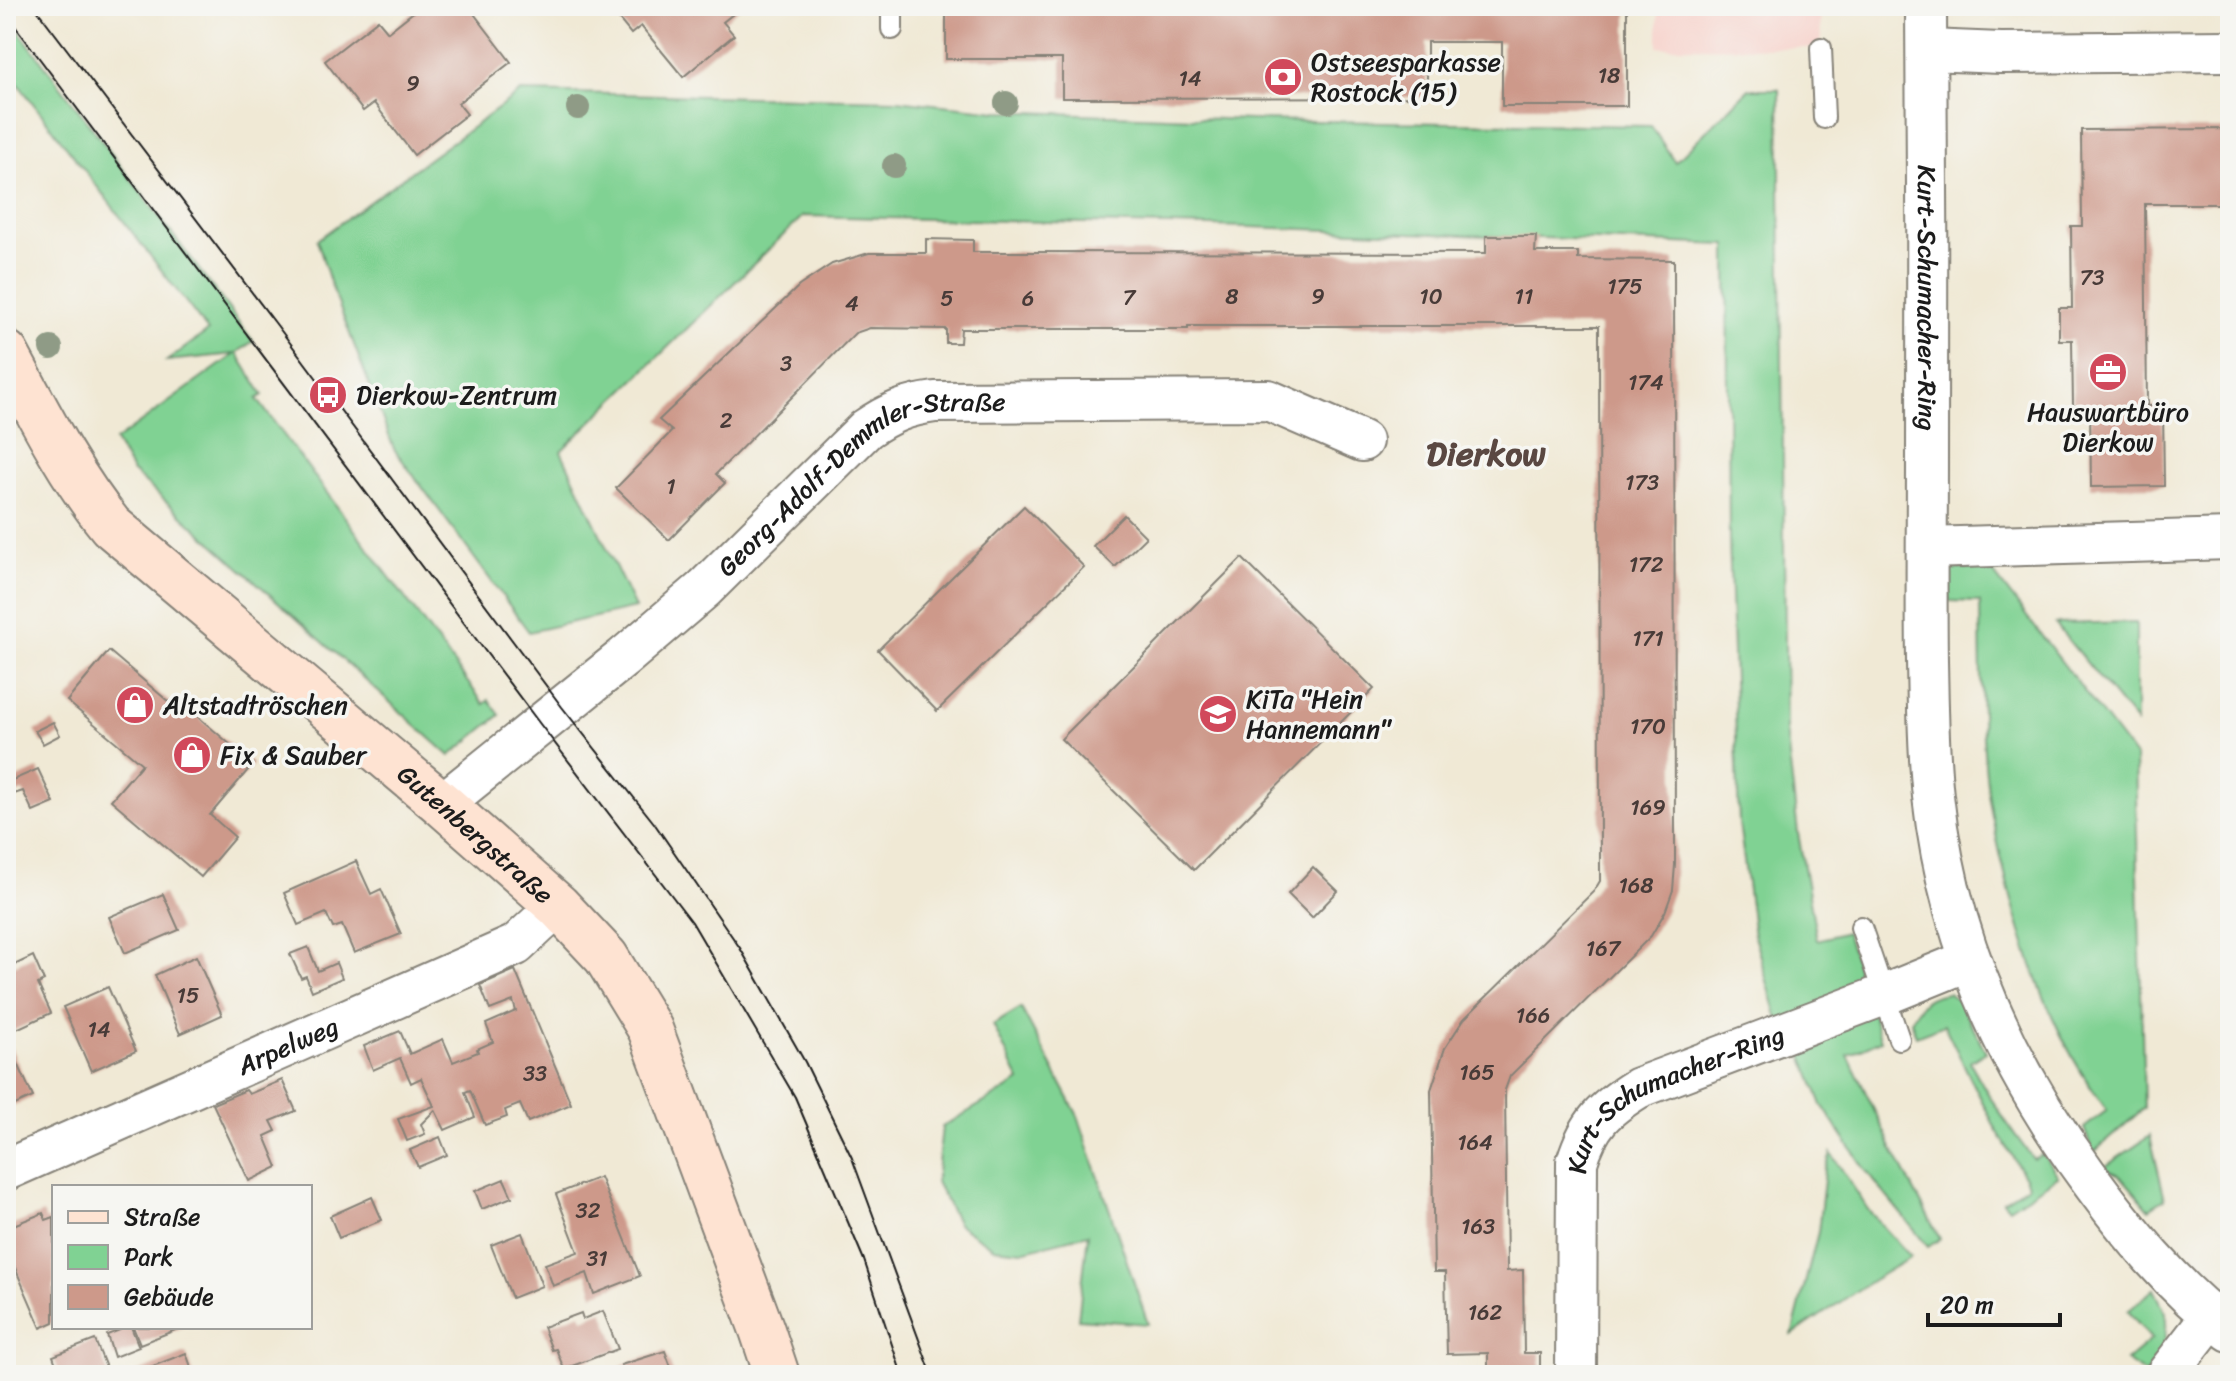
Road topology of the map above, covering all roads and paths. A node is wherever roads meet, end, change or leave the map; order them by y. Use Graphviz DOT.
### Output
graph roads {
  1 [pos="892,6"];
  2 [pos="1926,6"];
  3 [pos="892,29"];
  4 [pos="1821,48"];
  5 [pos="1928,50"];
  6 [pos="2230,51"];
  7 [pos="1824,118"];
  8 [pos="6,353"];
  9 [pos="1362,441"];
  10 [pos="2230,539"];
  11 [pos="1927,548"];
  12 [pos="442,804"];
  13 [pos="558,906"];
  14 [pos="1861,927"];
  15 [pos="1970,960"];
  16 [pos="1884,995"];
  17 [pos="1899,1039"];
  18 [pos="6,1170"];
  19 [pos="2221,1324"];
  20 [pos="1576,1373"];
  21 [pos="777,1375"];
  22 [pos="2166,1375"];
  1 -- 3 [label="lane"];
  2 -- 5 [label="street, Kurt-Schumacher-Ring"];
  4 -- 7 [label="lane"];
  5 -- 6 [label="street"];
  5 -- 11 [label="street, Kurt-Schumacher-Ring"];
  8 -- 12 [label="street, Gutenbergstraße"];
  9 -- 12 [label="street, Georg-Adolf-Demmler-Straße"];
  10 -- 11 [label="street"];
  11 -- 15 [label="street, Kurt-Schumacher-Ring"];
  12 -- 13 [label="street, Gutenbergstraße"];
  13 -- 18 [label="street, Arpelweg"];
  13 -- 21 [label="street, Gutenbergstraße"];
  14 -- 16 [label="lane"];
  15 -- 16 [label="street, Kurt-Schumacher-Ring"];
  15 -- 19 [label="street, Kurt-Schumacher-Ring"];
  16 -- 17 [label="lane"];
  16 -- 20 [label="street, Kurt-Schumacher-Ring"];
  19 -- 22 [label="street"];
}
